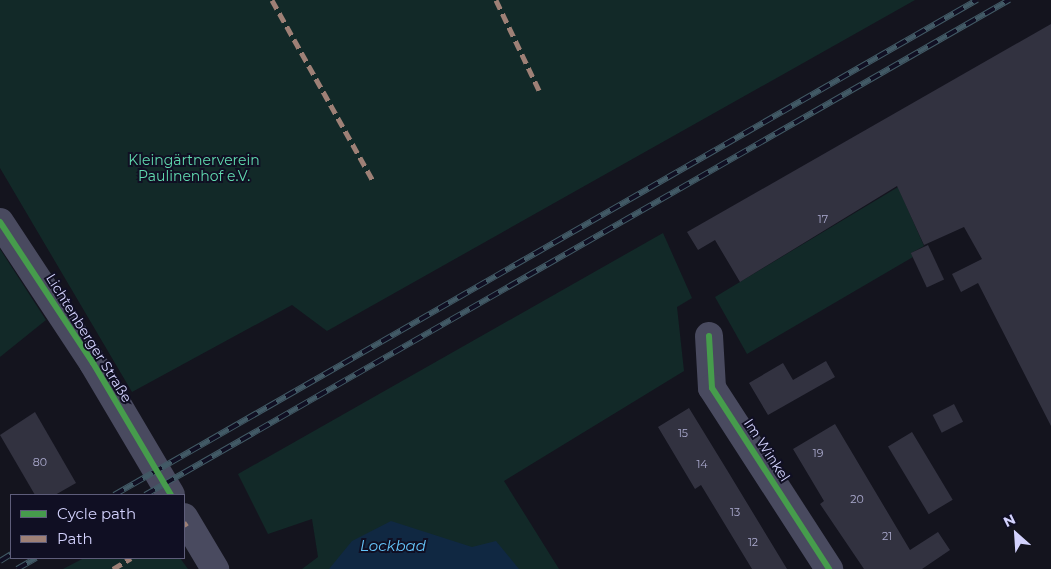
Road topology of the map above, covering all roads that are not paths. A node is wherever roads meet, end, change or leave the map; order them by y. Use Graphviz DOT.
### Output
graph roads {
  1 [pos="0,222"];
  2 [pos="709,336"];
  3 [pos="169,494"];
  4 [pos="185,519"];
  5 [pos="215,569"];
  6 [pos="828,569"];
  1 -- 3 [label="street, Lichtenberger Straße"];
  2 -- 6 [label="street, Im Winkel"];
  4 -- 5 [label="street"];
}
